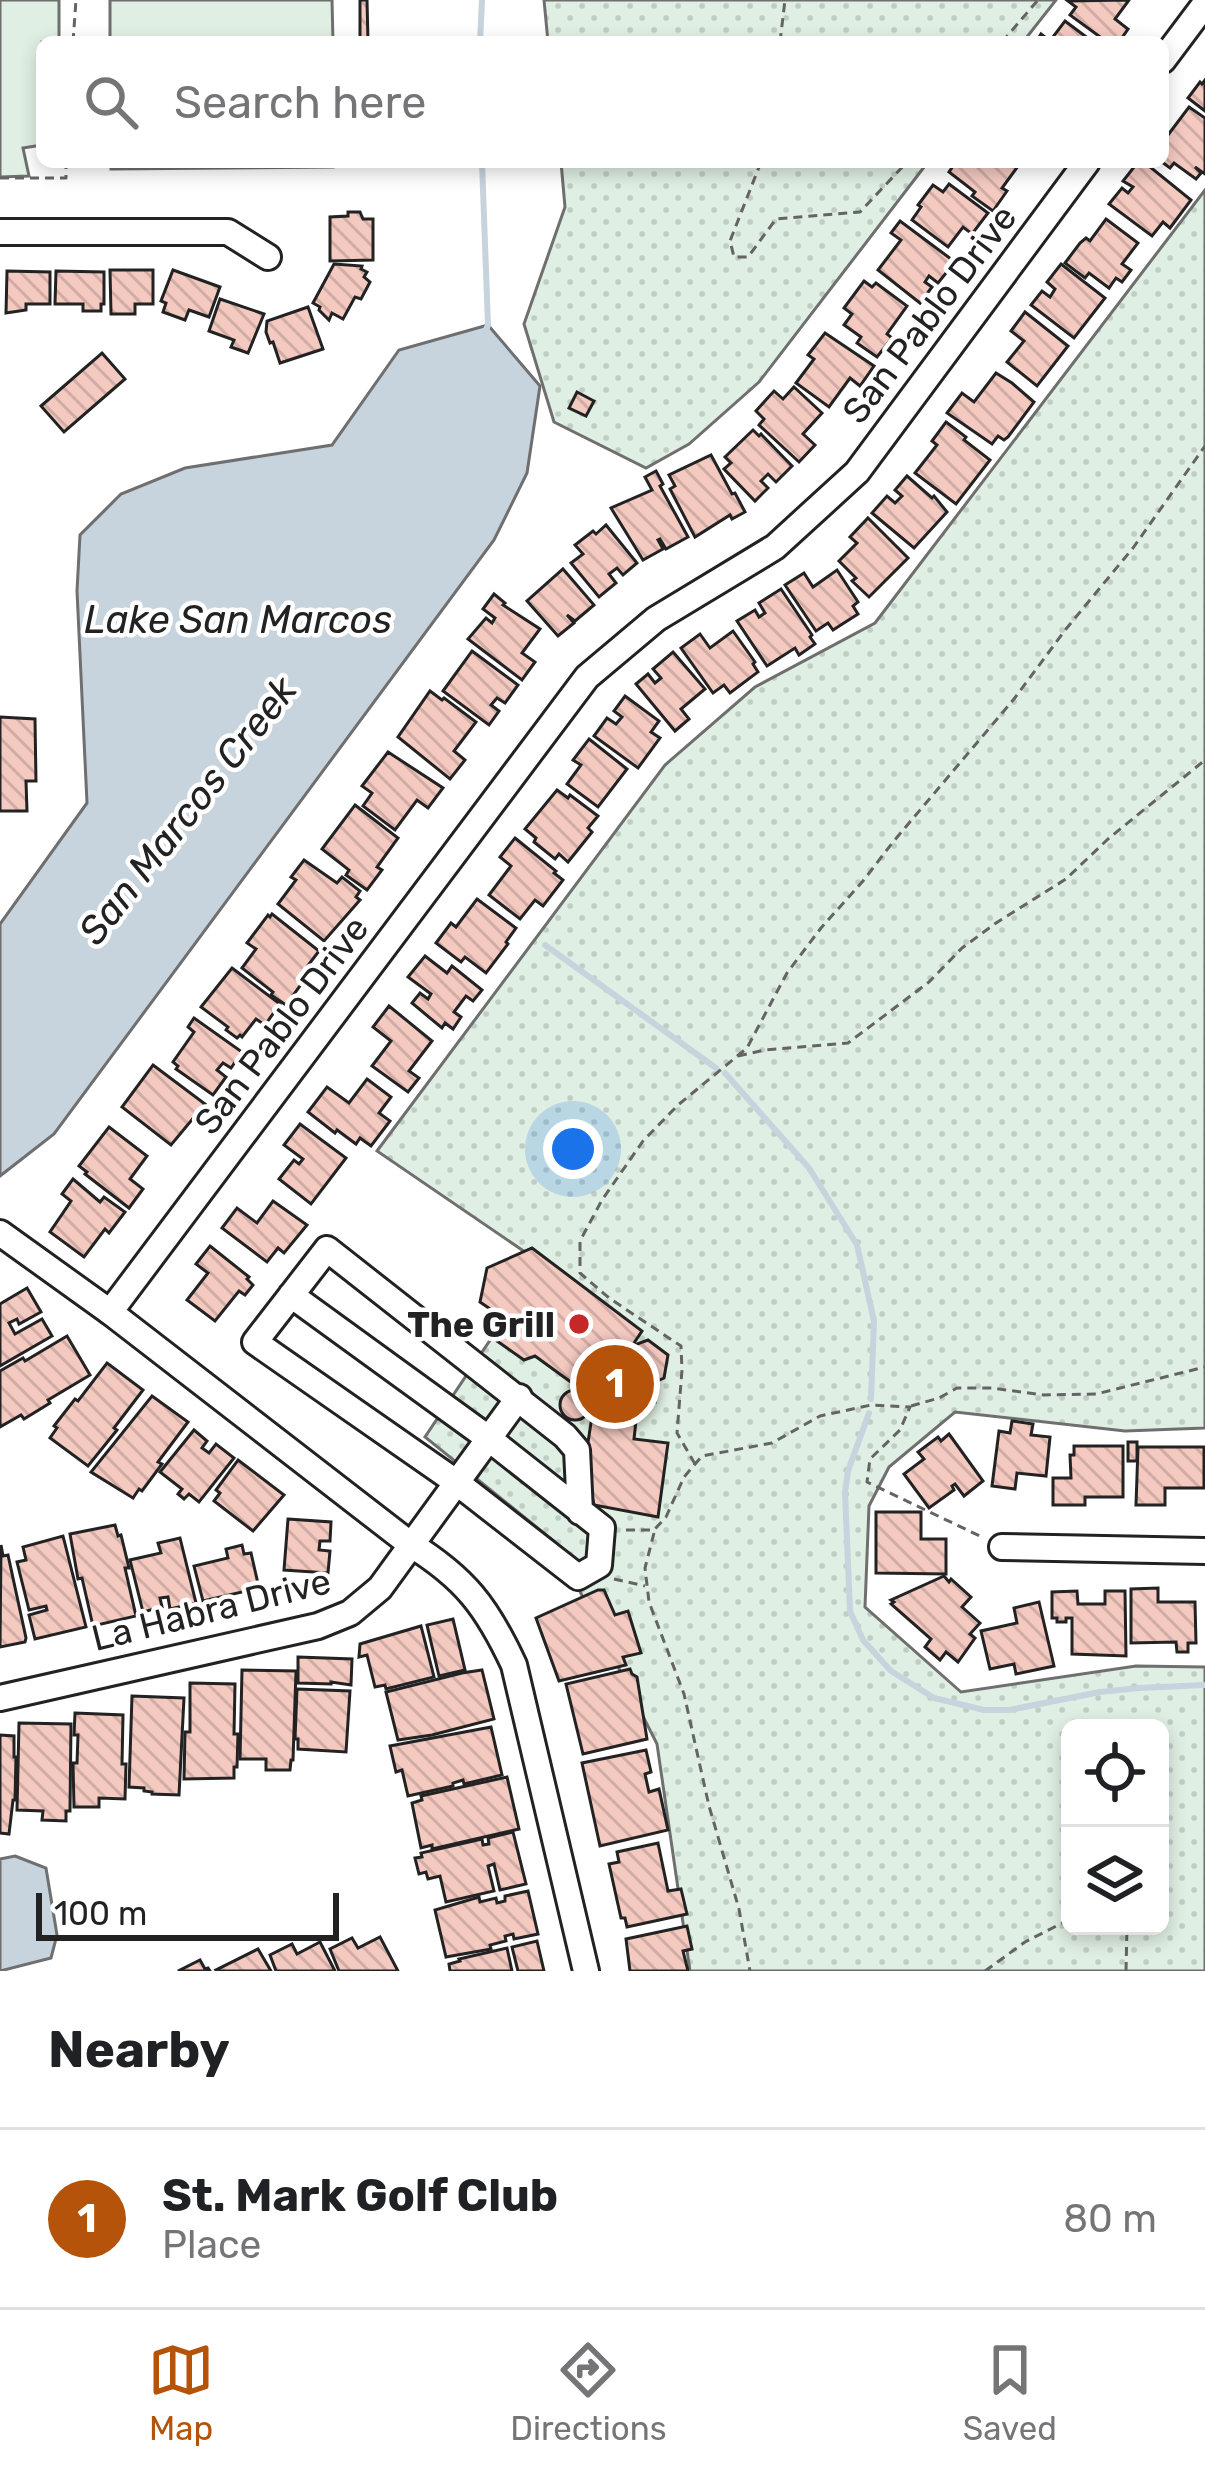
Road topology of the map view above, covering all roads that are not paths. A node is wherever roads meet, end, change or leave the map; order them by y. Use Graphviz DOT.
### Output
graph roads {
  1 [pos="1205,4"];
  2 [pos="1169,52"];
  3 [pos="1083,168"];
  4 [pos="0,232"];
  5 [pos="268,257"];
  6 [pos="0,1233"];
  7 [pos="291,1295"];
  8 [pos="110,1312"];
  9 [pos="519,1397"];
  10 [pos="488,1438"];
  11 [pos="456,1482"];
  12 [pos="580,1512"];
  13 [pos="410,1544"];
  14 [pos="1002,1547"];
  15 [pos="1205,1551"];
  16 [pos="0,1698"];
  17 [pos="586,1971"];
  1 -- 2 [label="street"];
  3 -- 8 [label="street, San Pablo Drive"];
  4 -- 5 [label="street"];
  6 -- 8 [label="street"];
  7 -- 9 [label="street"];
  7 -- 10 [label="street"];
  7 -- 11 [label="street"];
  8 -- 13 [label="street"];
  9 -- 10 [label="street, La Habra Drive"];
  9 -- 12 [label="street"];
  10 -- 11 [label="street, La Habra Drive"];
  10 -- 12 [label="street"];
  11 -- 12 [label="street"];
  11 -- 13 [label="street, La Habra Drive"];
  13 -- 16 [label="street, La Habra Drive"];
  13 -- 17 [label="street"];
  14 -- 15 [label="street"];
}
